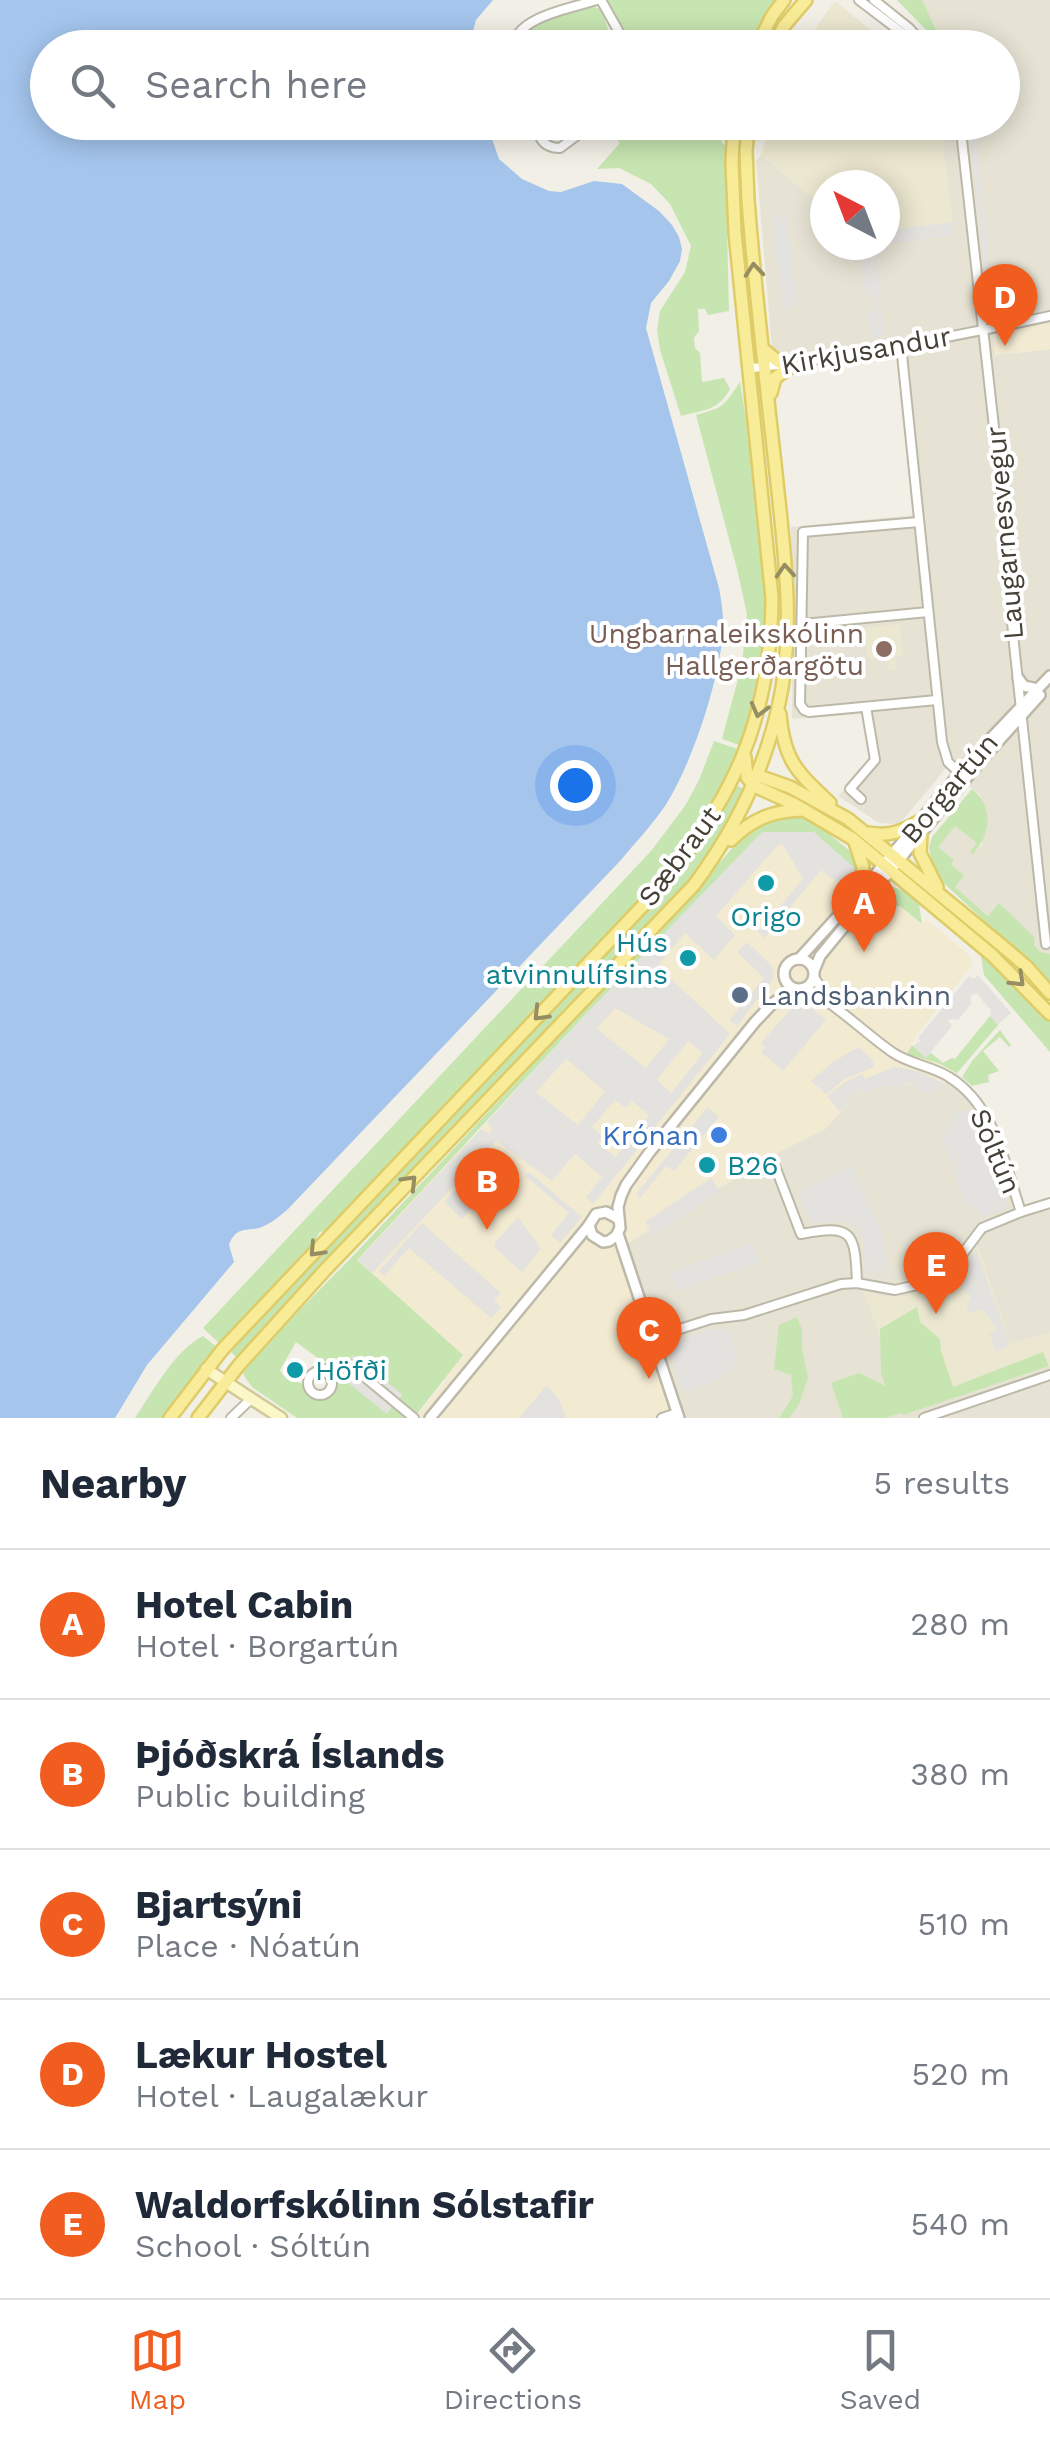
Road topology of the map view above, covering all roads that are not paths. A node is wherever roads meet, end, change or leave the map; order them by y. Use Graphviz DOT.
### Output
graph roads {
  1 [pos="600,0"];
  2 [pos="784,0"];
  3 [pos="859,0"];
  4 [pos="874,0"];
  5 [pos="805,3"];
  6 [pos="883,7"];
  7 [pos="521,30"];
  8 [pos="617,30"];
  9 [pos="765,30"];
  10 [pos="782,30"];
  11 [pos="910,30"];
  12 [pos="542,140"];
  13 [pos="572,140"];
  14 [pos="733,140"];
  15 [pos="747,140"];
  16 [pos="962,140"];
  17 [pos="1050,316"];
  18 [pos="983,330"];
  19 [pos="901,345"];
  20 [pos="762,349"];
  21 [pos="795,364"];
  22 [pos="749,366"];
  23 [pos="764,367"];
  24 [pos="768,407"];
  25 [pos="919,522"];
  26 [pos="928,612"];
  27 [pos="803,624"];
  28 [pos="1050,676"];
  29 [pos="1018,678"];
  30 [pos="1050,684"];
  31 [pos="1038,689"];
  32 [pos="937,700"];
  33 [pos="780,703"];
  34 [pos="866,707"];
  35 [pos="1021,712"];
  36 [pos="746,753"];
  37 [pos="963,776"];
  38 [pos="754,779"];
  39 [pos="730,786"];
  40 [pos="861,799"];
  41 [pos="805,810"];
  42 [pos="848,819"];
  43 [pos="921,820"];
  44 [pos="858,835"];
  45 [pos="920,835"];
  46 [pos="717,854"];
  47 [pos="892,864"];
  48 [pos="860,890"];
  49 [pos="945,899"];
  50 [pos="1000,944"];
  51 [pos="1046,944"];
  52 [pos="799,959"];
  53 [pos="814,974"];
  54 [pos="784,978"];
  55 [pos="800,989"];
  56 [pos="1050,994"];
  57 [pos="830,1002"];
  58 [pos="772,1004"];
  59 [pos="1050,1014"];
  60 [pos="775,1166"];
  61 [pos="621,1196"];
  62 [pos="1050,1203"];
  63 [pos="602,1212"];
  64 [pos="1021,1212"];
  65 [pos="617,1218"];
  66 [pos="590,1225"];
  67 [pos="618,1234"];
  68 [pos="601,1241"];
  69 [pos="569,1251"];
  70 [pos="626,1261"];
  71 [pos="857,1283"];
  72 [pos="652,1338"];
  73 [pos="206,1369"];
  74 [pos="320,1371"];
  75 [pos="1050,1376"];
  76 [pos="225,1382"];
  77 [pos="252,1399"];
  78 [pos="678,1415"];
  79 [pos="170,1418"];
  80 [pos="198,1418"];
  81 [pos="230,1418"];
  82 [pos="281,1418"];
  83 [pos="414,1418"];
  84 [pos="430,1418"];
  85 [pos="662,1418"];
  86 [pos="924,1418"];
  1 -- 7 [label="street"];
  1 -- 8 [label="street"];
  2 -- 9 [label="main road"];
  3 -- 6 [label="street"];
  4 -- 6 [label="street"];
  5 -- 10 [label="main road"];
  6 -- 11 [label="street"];
  12 -- 13 [label="street"];
  14 -- 22 [label="main road, Sæbraut"];
  20 -- 15 [label="main road, Sæbraut, one-way"];
  16 -- 18 [label="street, Laugarnesvegur"];
  17 -- 18 [label="street, Kirkjusandur"];
  18 -- 19 [label="street, Kirkjusandur"];
  18 -- 29 [label="street, Laugarnesvegur"];
  19 -- 21 [label="street, Kirkjusandur"];
  19 -- 25 [label="street"];
  20 -- 21 [label="main road"];
  20 -- 23 [label="main road, Sæbraut"];
  21 -- 23 [label="street, Kirkjusandur"];
  21 -- 24 [label="main road"];
  22 -- 23 [label="street, Kirkjusandur"];
  22 -- 36 [label="main road, Sæbraut, one-way"];
  23 -- 24 [label="main road, Sæbraut"];
  33 -- 24 [label="main road, Sæbraut, one-way"];
  25 -- 26 [label="street"];
  25 -- 27 [label="street"];
  26 -- 27 [label="street"];
  26 -- 32 [label="street"];
  27 -- 34 [label="street"];
  28 -- 31 [label="street"];
  29 -- 31 [label="street"];
  29 -- 35 [label="street, Laugarnesvegur"];
  30 -- 35 [label="street"];
  31 -- 35 [label="street"];
  32 -- 34 [label="street"];
  32 -- 37 [label="street"];
  33 -- 38 [label="main road, Sæbraut"];
  33 -- 42 [label="main road"];
  34 -- 40 [label="street"];
  35 -- 37 [label="street, Borgartún"];
  35 -- 51 [label="street, Laugarnesvegur"];
  36 -- 38 [label="main road"];
  36 -- 39 [label="main road, Sæbraut"];
  37 -- 43 [label="street, Borgartún"];
  37 -- 45 [label="street, Borgartún"];
  38 -- 39 [label="main road"];
  38 -- 41 [label="main road"];
  38 -- 42 [label="main road"];
  38 -- 46 [label="main road, Sæbraut"];
  39 -- 73 [label="main road, Sæbraut, one-way"];
  41 -- 44 [label="main road"];
  41 -- 46 [label="main road"];
  42 -- 44 [label="main road"];
  43 -- 44 [label="main road"];
  43 -- 47 [label="street, Borgartún"];
  44 -- 47 [label="main road"];
  44 -- 48 [label="main road"];
  45 -- 47 [label="street, Borgartún"];
  45 -- 49 [label="main road"];
  76 -- 46 [label="main road, Sæbraut, one-way"];
  47 -- 48 [label="street, Borgartún"];
  47 -- 49 [label="main road"];
  47 -- 50 [label="main road"];
  47 -- 53 [label="street, Borgartún"];
  47 -- 59 [label="main road, one-way"];
  48 -- 52 [label="street, Borgartún"];
  49 -- 50 [label="main road"];
  50 -- 56 [label="main road"];
  52 -- 53 [label="street"];
  52 -- 54 [label="street, Borgartún"];
  53 -- 55 [label="street, Borgartún"];
  53 -- 57 [label="street, Sóltún"];
  54 -- 55 [label="street"];
  54 -- 58 [label="street, Borgartún"];
  55 -- 57 [label="street, Sóltún"];
  55 -- 58 [label="street, Borgartún"];
  57 -- 64 [label="street, Sóltún"];
  58 -- 61 [label="street, Borgartún"];
  60 -- 71 [label="street"];
  61 -- 63 [label="street, Borgartún"];
  61 -- 65 [label="street, Borgartún"];
  62 -- 64 [label="street"];
  63 -- 65 [label="street"];
  63 -- 66 [label="street, Borgartún"];
  64 -- 71 [label="street, Sóltún"];
  65 -- 67 [label="street, Borgartún"];
  66 -- 68 [label="street"];
  66 -- 69 [label="street, Borgartún"];
  67 -- 68 [label="street, Borgartún"];
  67 -- 70 [label="street"];
  68 -- 69 [label="street, Borgartún"];
  68 -- 70 [label="street"];
  69 -- 84 [label="street, Borgartún"];
  70 -- 72 [label="street"];
  71 -- 72 [label="street, Sóltún"];
  72 -- 78 [label="street"];
  73 -- 76 [label="main road"];
  73 -- 79 [label="main road, Sæbraut"];
  74 -- 83 [label="street"];
  75 -- 86 [label="street"];
  76 -- 77 [label="main road"];
  76 -- 80 [label="main road, Sæbraut"];
  77 -- 81 [label="street"];
  77 -- 82 [label="main road"];
  78 -- 85 [label="street"];
}
